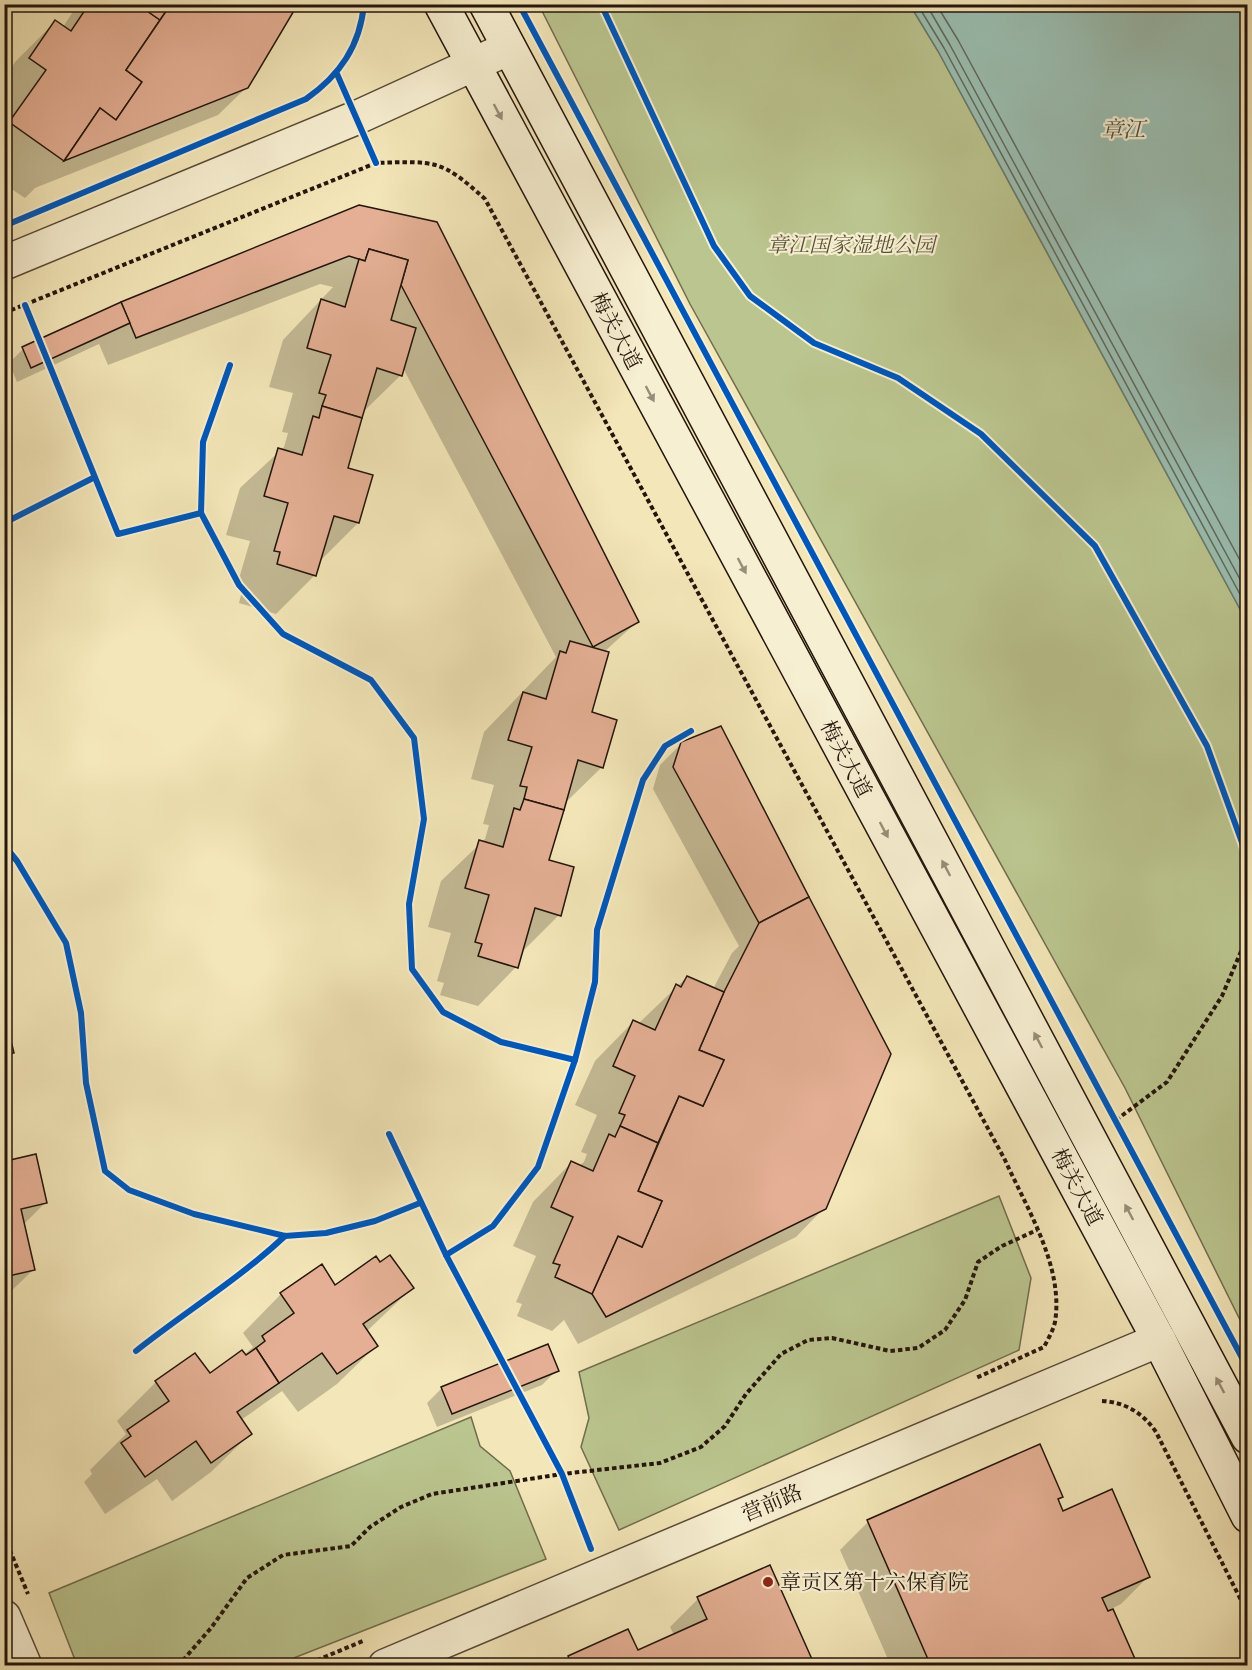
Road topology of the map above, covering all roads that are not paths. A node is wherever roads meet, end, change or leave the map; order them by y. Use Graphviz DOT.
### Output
graph roads {
  1 [pos="441,4"];
  2 [pos="486,4"];
  3 [pos="509,48"];
  4 [pos="473,66"];
  5 [pos="4,263"];
  6 [pos="1159,1340"];
  7 [pos="1248,1437"];
  8 [pos="1248,1516"];
  9 [pos="4,1617"];
  10 [pos="377,1652"];
  11 [pos="25,1665"];
  1 -- 4 [label="main road, 梅关大道"];
  2 -- 3 [label="main road, 梅关大道"];
  3 -- 4 [label="main road"];
  7 -- 3 [label="main road, 梅关大道, one-way"];
  4 -- 5 [label="main road"];
  4 -- 6 [label="main road, 梅关大道, one-way"];
  6 -- 8 [label="main road, 梅关大道"];
  6 -- 10 [label="main road, 营前路"];
  9 -- 11 [label="main road"];
}
